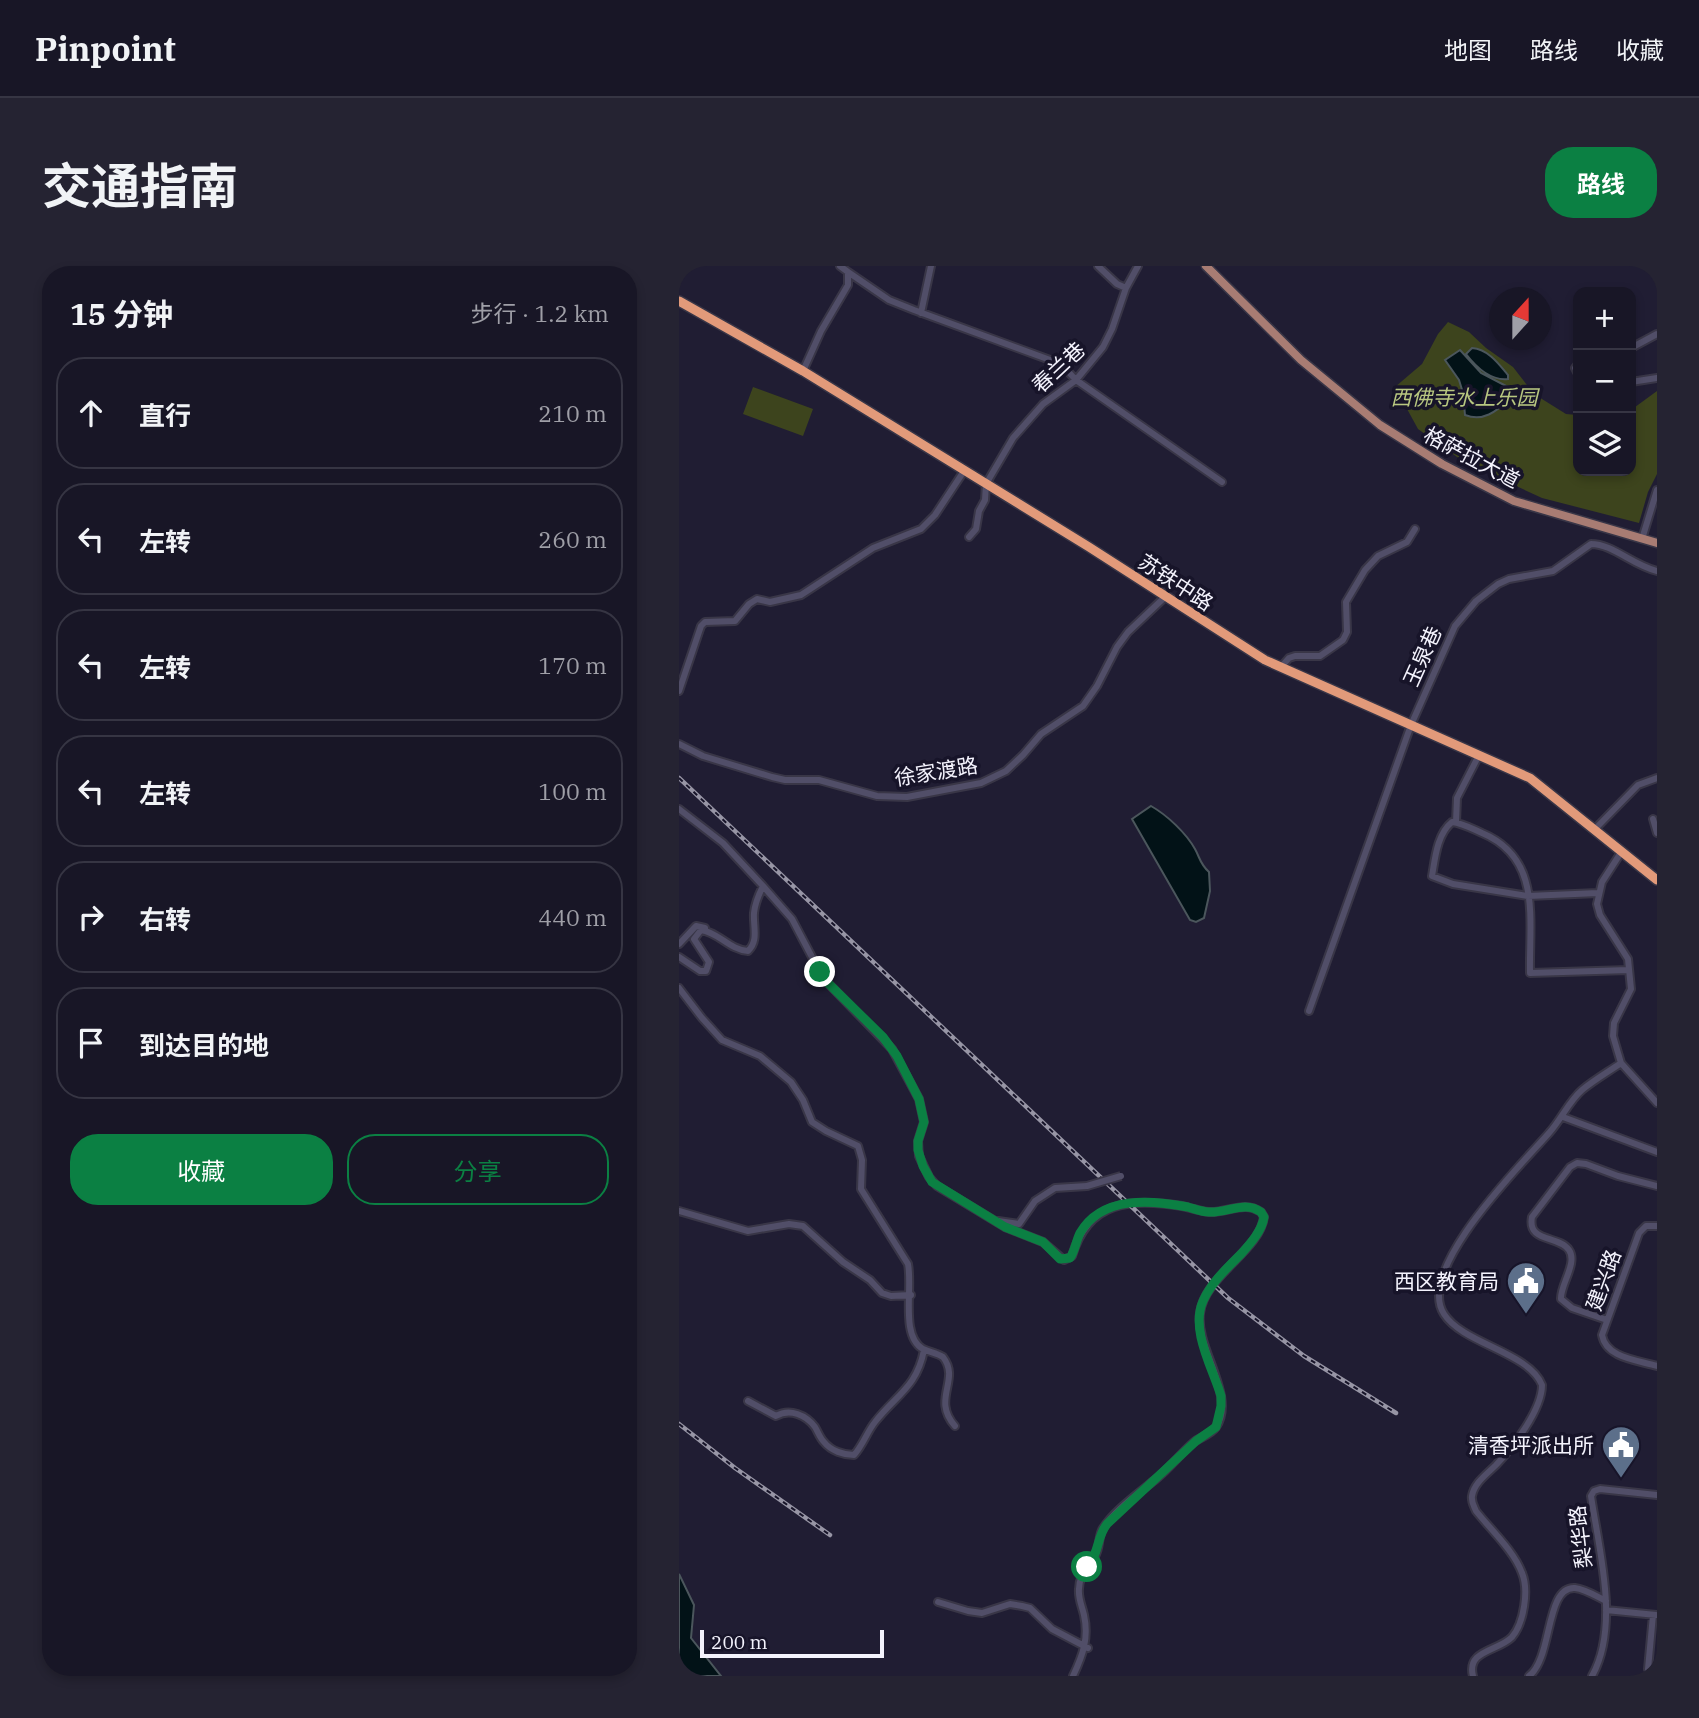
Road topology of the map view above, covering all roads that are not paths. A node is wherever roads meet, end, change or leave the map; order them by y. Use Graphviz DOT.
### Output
graph roads {
  1 [pos="840,266"];
  2 [pos="931,266"];
  3 [pos="1098,266"];
  4 [pos="1138,266"];
  5 [pos="1206,266"];
  6 [pos="848,272"];
  7 [pos="1126,288"];
  8 [pos="679,301"];
  9 [pos="921,313"];
  10 [pos="1657,334"];
  11 [pos="1636,345"];
  12 [pos="803,371"];
  13 [pos="1657,378"];
  14 [pos="1076,380"];
  15 [pos="1636,381"];
  16 [pos="964,471"];
  17 [pos="1222,482"];
  18 [pos="986,484"];
  19 [pos="1657,490"];
  20 [pos="1415,529"];
  21 [pos="969,537"];
  22 [pos="1642,539"];
  23 [pos="1657,543"];
  24 [pos="1657,571"];
  25 [pos="1166,596"];
  26 [pos="1281,667"];
  27 [pos="679,691"];
  28 [pos="1411,725"];
  29 [pos="679,744"];
  30 [pos="1479,755"];
  31 [pos="1657,778"];
  32 [pos="679,809"];
  33 [pos="1653,819"];
  34 [pos="1456,822"];
  35 [pos="1596,828"];
  36 [pos="1657,833"];
  37 [pos="1622,852"];
  38 [pos="1657,880"];
  39 [pos="763,886"];
  40 [pos="1598,893"];
  41 [pos="1528,896"];
  42 [pos="709,931"];
  43 [pos="679,944"];
  44 [pos="679,957"];
  45 [pos="1629,970"];
  46 [pos="679,988"];
  47 [pos="1309,1011"];
  48 [pos="1621,1063"];
  49 [pos="1657,1103"];
  50 [pos="1563,1116"];
  51 [pos="1657,1152"];
  52 [pos="1123,1173"];
  53 [pos="1657,1186"];
  54 [pos="679,1212"];
  55 [pos="990,1218"];
  56 [pos="1657,1226"];
  57 [pos="911,1295"];
  58 [pos="1607,1320"];
  59 [pos="924,1350"];
  60 [pos="1657,1366"];
  61 [pos="748,1401"];
  62 [pos="955,1426"];
  63 [pos="1657,1495"];
  64 [pos="1606,1601"];
  65 [pos="938,1602"];
  66 [pos="1606,1610"];
  67 [pos="1655,1615"];
  68 [pos="1088,1648"];
  69 [pos="1647,1669"];
  70 [pos="1073,1676"];
  71 [pos="1473,1676"];
  72 [pos="1529,1676"];
  73 [pos="1592,1676"];
  1 -- 6 [label="street"];
  2 -- 9 [label="street"];
  3 -- 7 [label="street"];
  4 -- 7 [label="street, 春兰巷"];
  5 -- 22 [label="main road, 格萨拉大道"];
  6 -- 9 [label="street"];
  6 -- 12 [label="street"];
  7 -- 14 [label="street, 春兰巷"];
  8 -- 12 [label="highway, 苏铁中路"];
  9 -- 14 [label="street"];
  10 -- 11 [label="street"];
  12 -- 16 [label="highway, 苏铁中路"];
  13 -- 15 [label="street"];
  14 -- 17 [label="street"];
  14 -- 18 [label="street, 春兰巷"];
  16 -- 18 [label="highway, 苏铁中路"];
  16 -- 27 [label="street"];
  18 -- 21 [label="street, 春兰巷"];
  18 -- 25 [label="highway, 苏铁中路"];
  19 -- 22 [label="street"];
  20 -- 26 [label="street"];
  22 -- 23 [label="main road, 格萨拉大道"];
  24 -- 28 [label="street, 玉泉巷"];
  25 -- 26 [label="highway, 苏铁中路"];
  25 -- 29 [label="street, 徐家渡路"];
  26 -- 28 [label="highway, 苏铁中路"];
  28 -- 30 [label="highway, 苏铁中路"];
  28 -- 47 [label="street"];
  30 -- 34 [label="street"];
  30 -- 35 [label="highway, 苏铁中路"];
  31 -- 35 [label="street"];
  32 -- 39 [label="street"];
  33 -- 36 [label="street"];
  34 -- 41 [label="street"];
  34 -- 41 [label="street"];
  35 -- 37 [label="highway, 苏铁中路"];
  37 -- 38 [label="highway, 苏铁中路"];
  37 -- 40 [label="street"];
  39 -- 42 [label="street"];
  39 -- 55 [label="street"];
  40 -- 41 [label="street"];
  40 -- 45 [label="street"];
  41 -- 45 [label="street"];
  42 -- 43 [label="street"];
  42 -- 44 [label="street"];
  45 -- 48 [label="street"];
  46 -- 57 [label="street"];
  48 -- 49 [label="street"];
  48 -- 50 [label="street"];
  50 -- 51 [label="street"];
  50 -- 71 [label="street"];
  52 -- 55 [label="street, bridge"];
  53 -- 58 [label="street"];
  54 -- 57 [label="street"];
  55 -- 68 [label="street"];
  56 -- 58 [label="street, 建兴路"];
  57 -- 59 [label="street"];
  58 -- 60 [label="street, 建兴路"];
  59 -- 61 [label="street"];
  59 -- 62 [label="street"];
  63 -- 64 [label="street, 梨华路"];
  64 -- 66 [label="street"];
  64 -- 72 [label="street"];
  65 -- 68 [label="street"];
  66 -- 67 [label="street"];
  66 -- 73 [label="street"];
  67 -- 69 [label="street"];
  68 -- 70 [label="street"];
}
